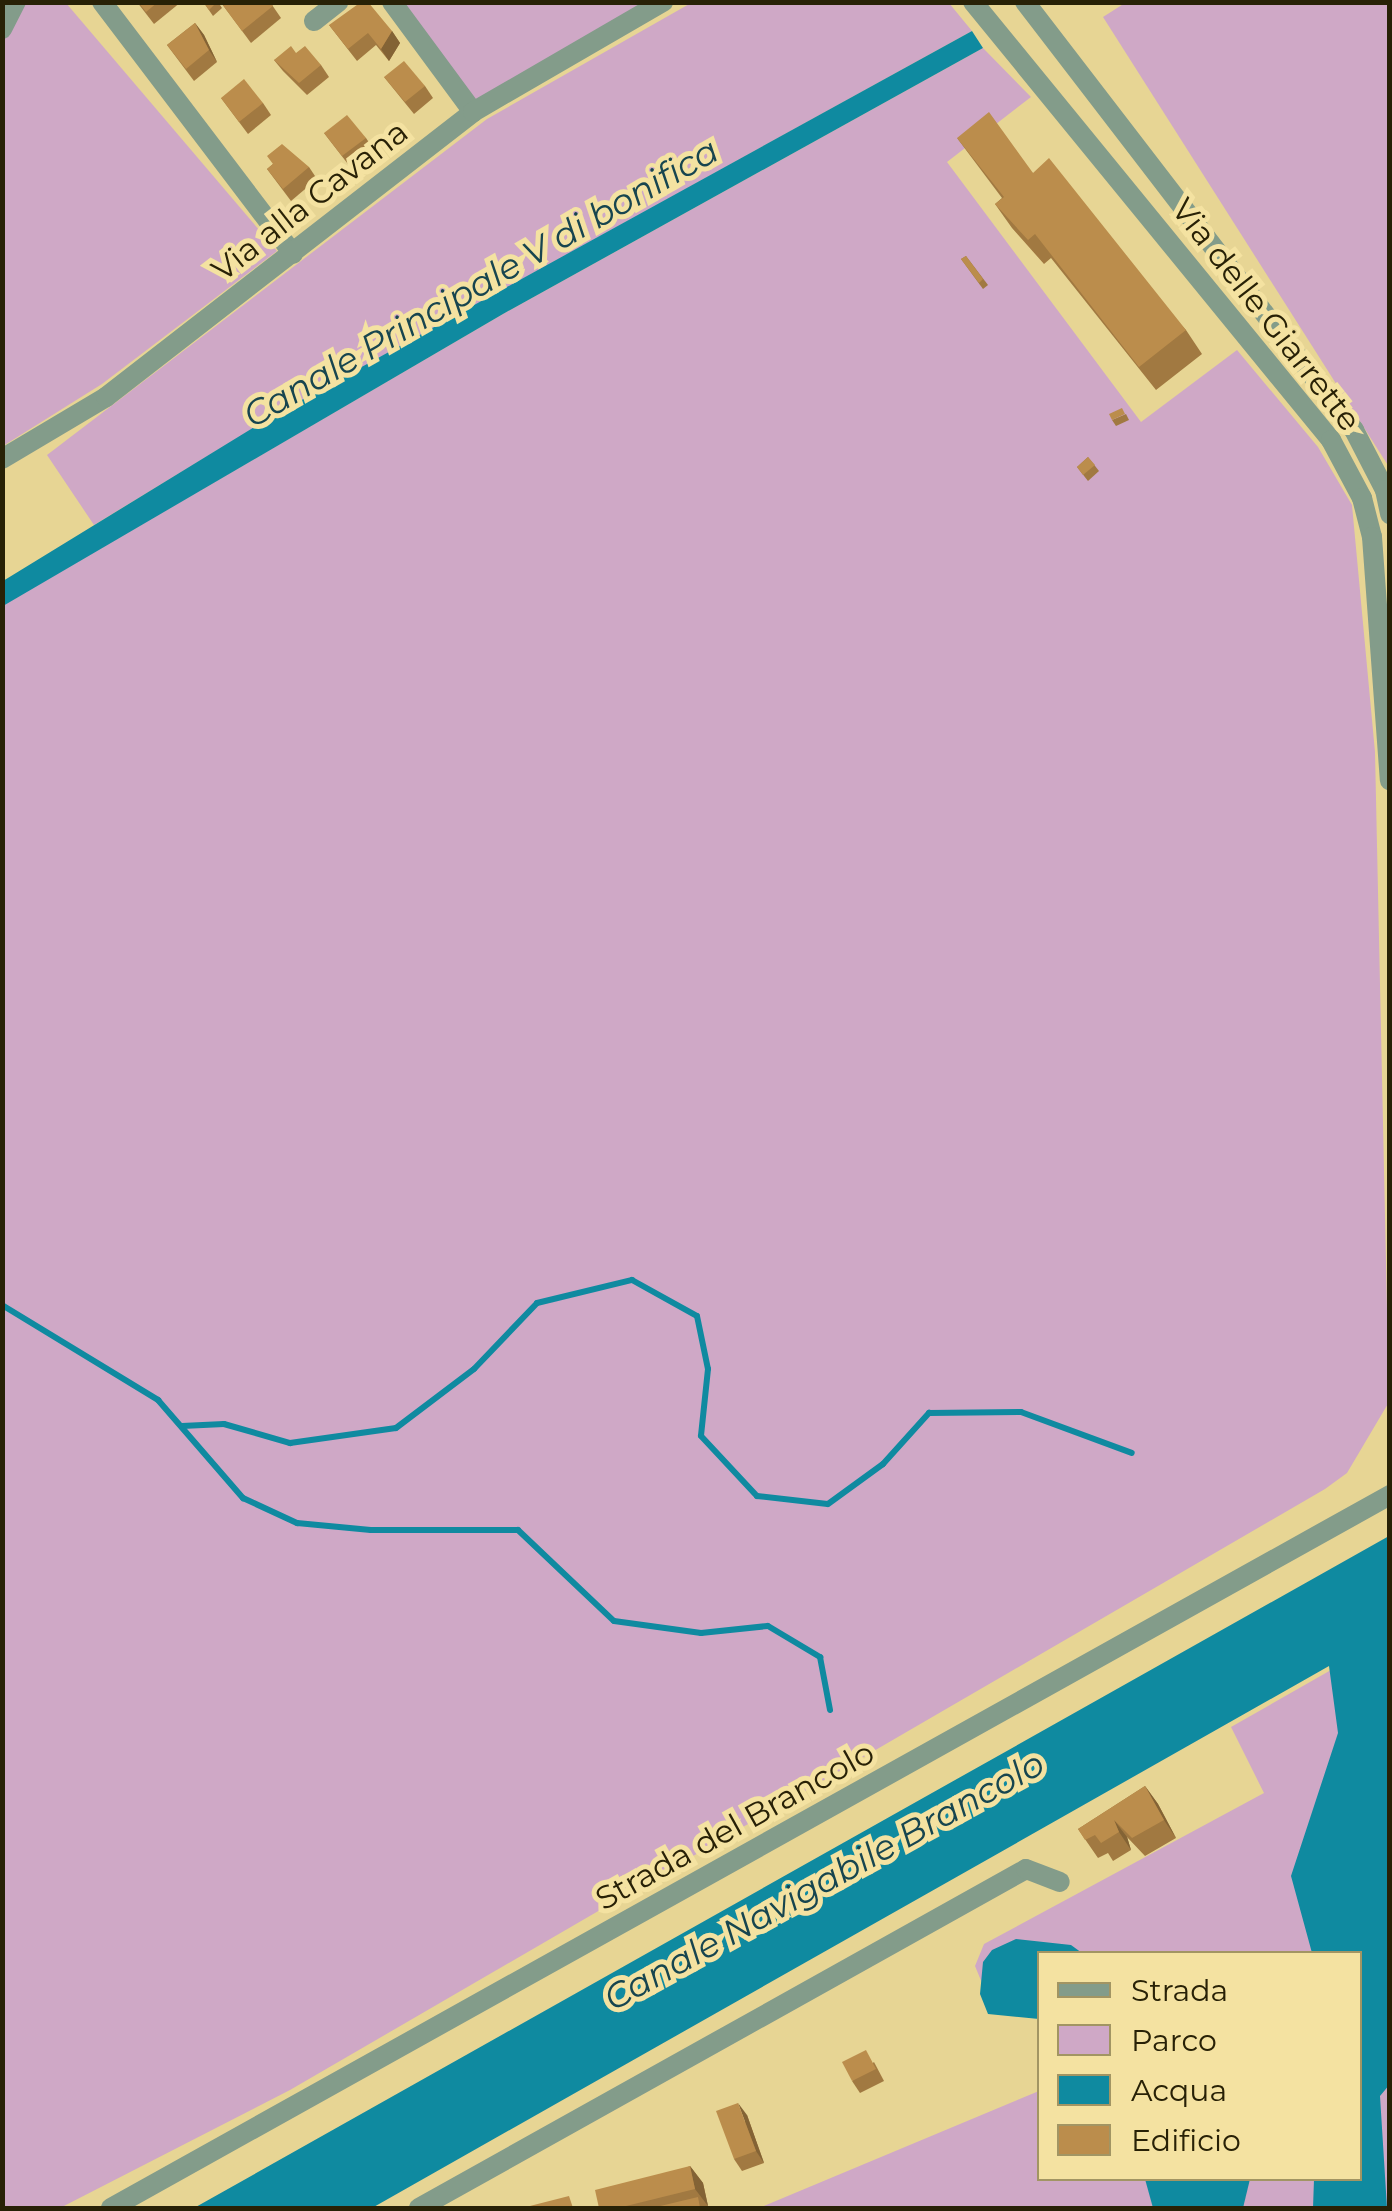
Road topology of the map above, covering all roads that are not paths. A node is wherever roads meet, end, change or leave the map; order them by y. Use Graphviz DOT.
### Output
graph roads {
  1 [pos="16,2"];
  2 [pos="102,2"];
  3 [pos="338,2"];
  4 [pos="392,2"];
  5 [pos="663,2"];
  6 [pos="973,2"];
  7 [pos="1025,2"];
  8 [pos="314,21"];
  9 [pos="2,29"];
  10 [pos="473,112"];
  11 [pos="292,254"];
  12 [pos="2,459"];
  13 [pos="1390,514"];
  14 [pos="1390,780"];
  15 [pos="1390,1496"];
  16 [pos="1060,1882"];
  17 [pos="110,2208"];
  18 [pos="419,2208"];
  1 -- 9 [label="street"];
  2 -- 11 [label="street"];
  3 -- 8 [label="street"];
  4 -- 10 [label="street"];
  5 -- 10 [label="street, Via alla Cavana"];
  6 -- 14 [label="street, Via delle Giarrette"];
  7 -- 13 [label="street, Via delle Giarrette"];
  10 -- 11 [label="street, Via alla Cavana"];
  11 -- 12 [label="street, Via alla Cavana"];
  15 -- 17 [label="street, Strada del Brancolo"];
  16 -- 18 [label="street"];
}
